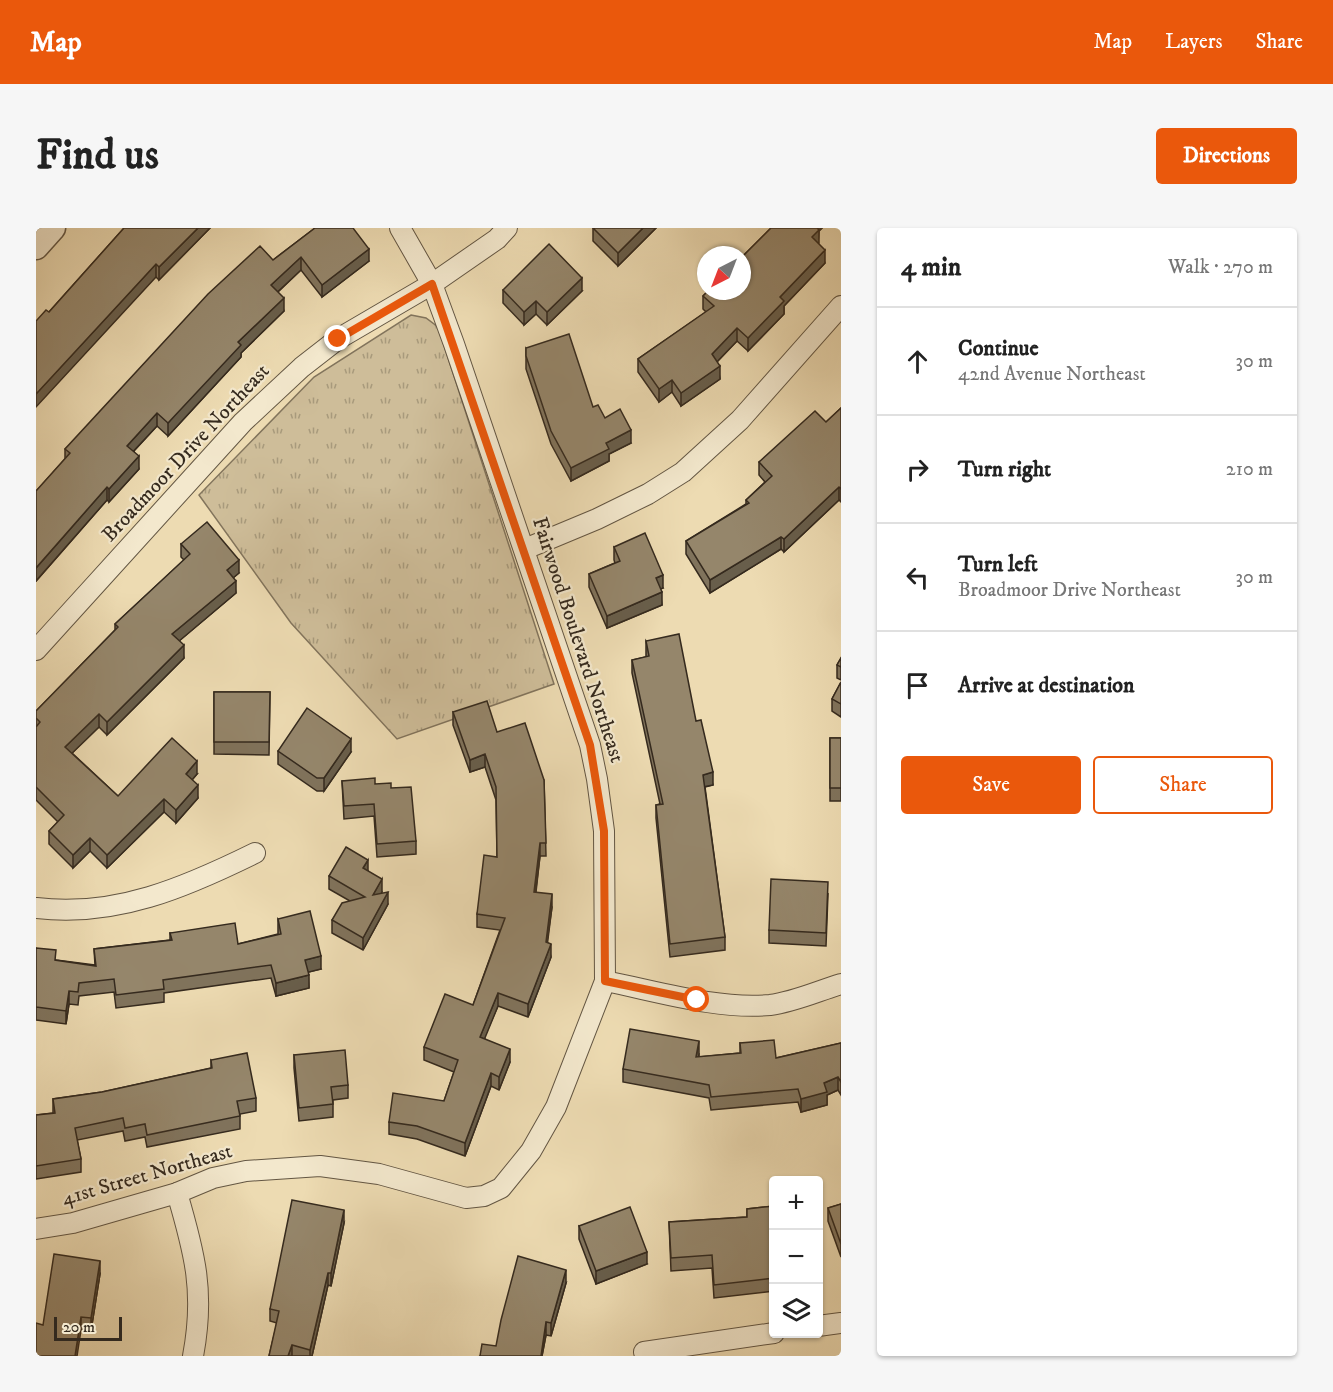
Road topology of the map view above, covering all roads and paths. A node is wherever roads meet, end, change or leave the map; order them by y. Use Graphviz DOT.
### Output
graph roads {
  1 [pos="53,228"];
  2 [pos="400,228"];
  3 [pos="507,228"];
  4 [pos="36,247"];
  5 [pos="432,284"];
  6 [pos="841,306"];
  7 [pos="525,549"];
  8 [pos="36,650"];
  9 [pos="255,853"];
  10 [pos="36,908"];
  11 [pos="605,981"];
  12 [pos="841,984"];
  13 [pos="177,1193"];
  14 [pos="484,1196"];
  15 [pos="36,1229"];
  16 [pos="841,1323"];
  17 [pos="823,1325"];
  18 [pos="769,1334"];
  19 [pos="644,1352"];
  20 [pos="193,1356"];
  1 -- 4 [label="street"];
  2 -- 5 [label="street, Fairwood Boulevard Northeast"];
  3 -- 5 [label="street, Broadmoor Drive Northeast"];
  5 -- 7 [label="street, Fairwood Boulevard Northeast"];
  5 -- 8 [label="street, Broadmoor Drive Northeast"];
  6 -- 7 [label="street"];
  7 -- 11 [label="street, Fairwood Boulevard Northeast"];
  9 -- 10 [label="street"];
  11 -- 12 [label="street"];
  11 -- 14 [label="street, Fairwood Boulevard Northeast"];
  13 -- 14 [label="street, 41st Street Northeast"];
  13 -- 15 [label="street, 41st Street Northeast"];
  13 -- 20 [label="street"];
  16 -- 17 [label="street"];
  18 -- 19 [label="street"];
}
